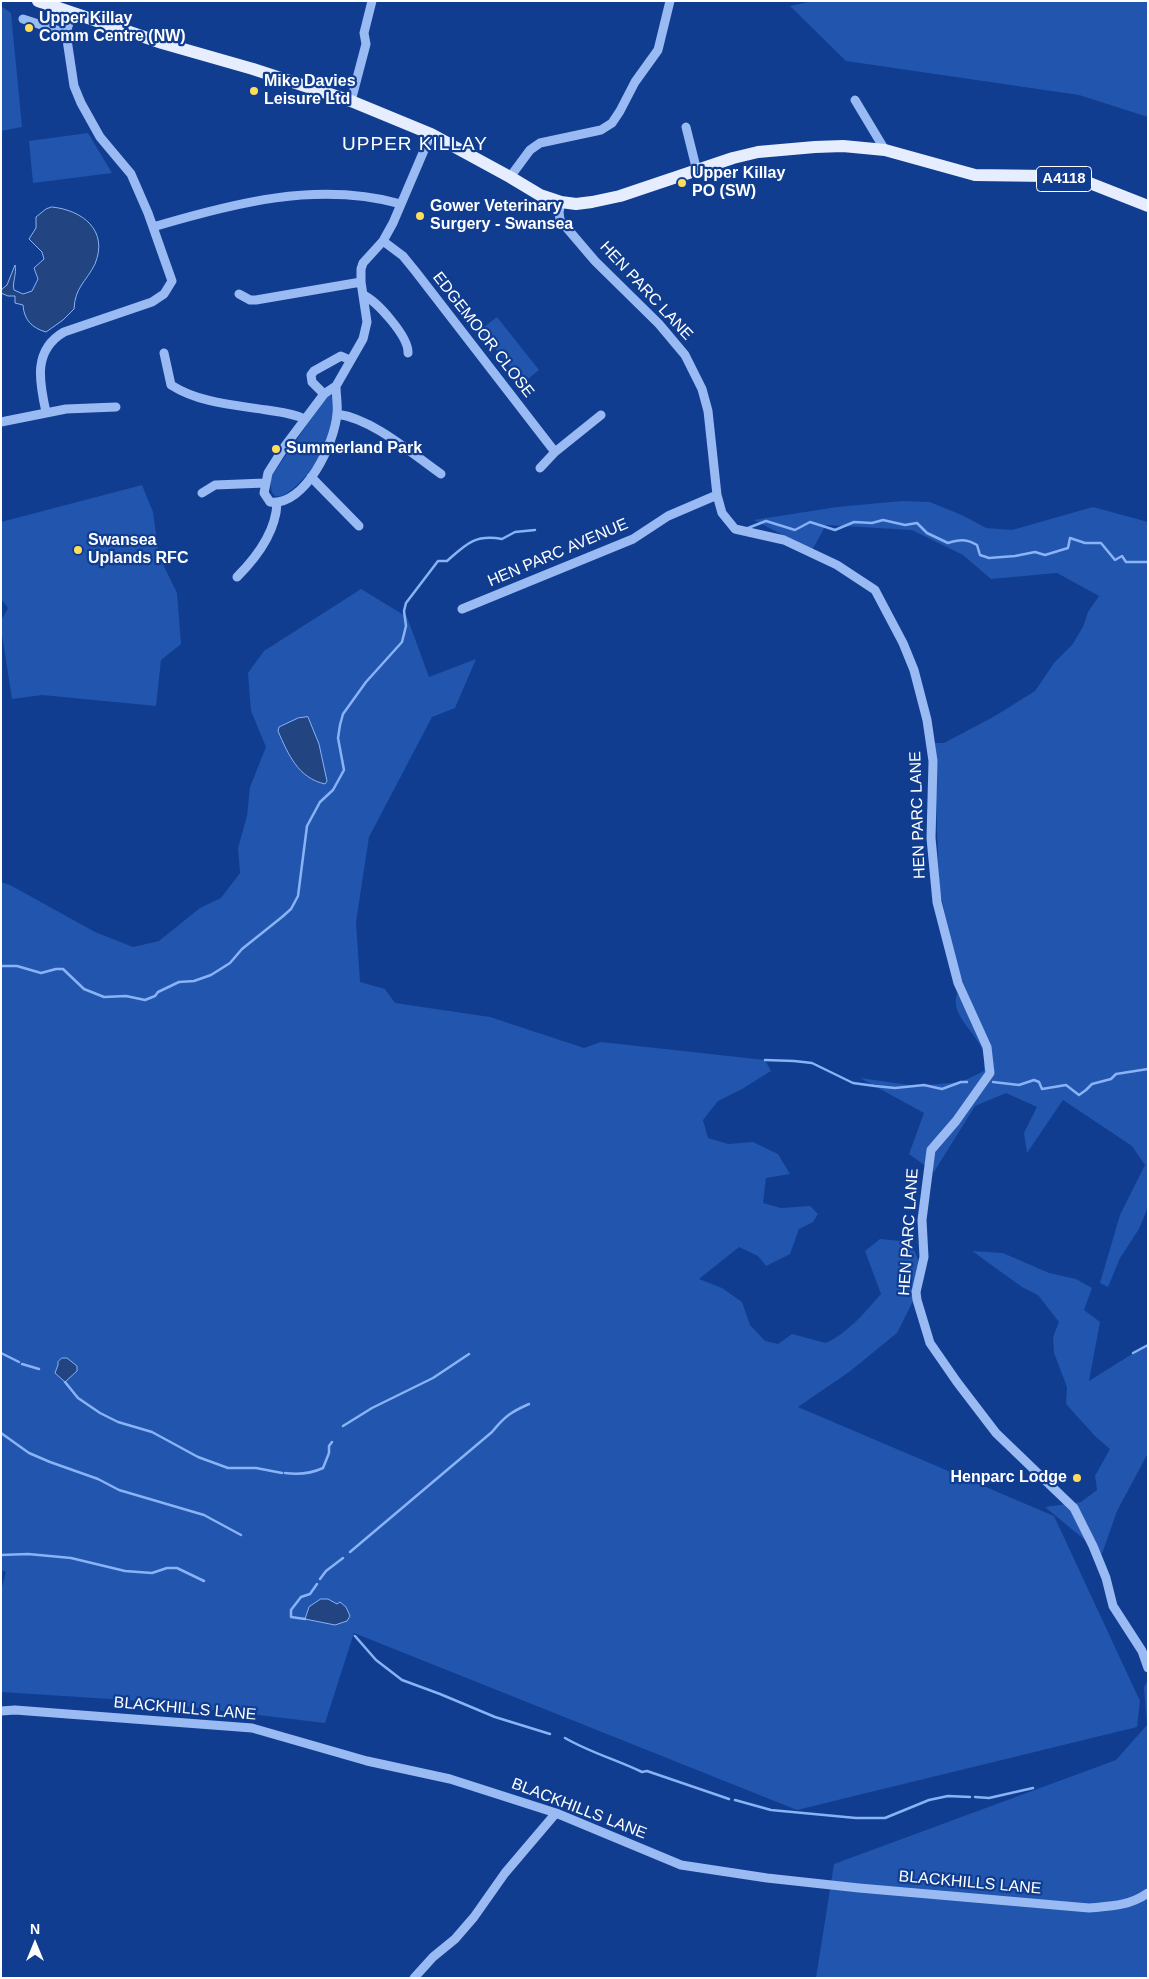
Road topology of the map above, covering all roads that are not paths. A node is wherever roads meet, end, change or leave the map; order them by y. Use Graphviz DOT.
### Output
graph roads {
  1 [pos="38,1"];
  2 [pos="372,1"];
  3 [pos="670,1"];
  4 [pos="72,13"];
  5 [pos="23,19"];
  6 [pos="66,34"];
  7 [pos="855,100"];
  8 [pos="351,101"];
  9 [pos="686,127"];
  10 [pos="431,134"];
  11 [pos="885,150"];
  12 [pos="697,171"];
  13 [pos="510,177"];
  14 [pos="560,202"];
  15 [pos="401,204"];
  16 [pos="1148,206"];
  17 [pos="153,227"];
  18 [pos="382,241"];
  19 [pos="361,282"];
  20 [pos="238,294"];
  21 [pos="362,295"];
  22 [pos="164,353"];
  23 [pos="408,353"];
  24 [pos="350,360"];
  25 [pos="336,386"];
  26 [pos="324,394"];
  27 [pos="116,407"];
  28 [pos="46,412"];
  29 [pos="337,414"];
  30 [pos="601,415"];
  31 [pos="305,419"];
  32 [pos="1,422"];
  33 [pos="555,452"];
  34 [pos="540,468"];
  35 [pos="441,474"];
  36 [pos="311,477"];
  37 [pos="265,483"];
  38 [pos="202,493"];
  39 [pos="717,495"];
  40 [pos="277,503"];
  41 [pos="359,526"];
  42 [pos="237,577"];
  43 [pos="462,609"];
  44 [pos="1148,1668"];
  45 [pos="1,1711"];
  46 [pos="556,1813"];
  47 [pos="1148,1893"];
  48 [pos="414,1978"];
  1 -- 4 [label="main road, A4118"];
  2 -- 8 [label="street"];
  3 -- 13 [label="street"];
  4 -- 6 [label="street"];
  4 -- 8 [label="main road, A4118"];
  5 -- 6 [label="street"];
  6 -- 17 [label="street"];
  7 -- 11 [label="street"];
  8 -- 10 [label="main road, A4118"];
  9 -- 12 [label="street"];
  10 -- 13 [label="main road, A4118"];
  10 -- 15 [label="street"];
  11 -- 12 [label="main road, A4118"];
  11 -- 16 [label="main road, A4118"];
  12 -- 14 [label="main road, A4118"];
  13 -- 14 [label="main road, A4118"];
  14 -- 39 [label="street, HEN PARC LANE"];
  15 -- 17 [label="street"];
  15 -- 18 [label="street"];
  17 -- 28 [label="street"];
  18 -- 19 [label="street"];
  18 -- 33 [label="street, EDGEMOOR CLOSE"];
  19 -- 20 [label="street"];
  19 -- 21 [label="street"];
  21 -- 23 [label="street"];
  21 -- 24 [label="street"];
  22 -- 31 [label="street"];
  24 -- 25 [label="street"];
  24 -- 26 [label="street"];
  25 -- 26 [label="street"];
  25 -- 29 [label="street"];
  26 -- 31 [label="street"];
  27 -- 28 [label="street"];
  28 -- 32 [label="street"];
  29 -- 35 [label="street"];
  29 -- 36 [label="street"];
  30 -- 33 [label="street"];
  31 -- 37 [label="street"];
  33 -- 34 [label="street"];
  36 -- 40 [label="street"];
  36 -- 41 [label="street"];
  37 -- 38 [label="street"];
  37 -- 40 [label="street"];
  39 -- 43 [label="street, HEN PARC AVENUE"];
  39 -- 44 [label="street, HEN PARC LANE"];
  40 -- 42 [label="street"];
  45 -- 46 [label="street, BLACKHILLS LANE"];
  46 -- 47 [label="street, BLACKHILLS LANE"];
  46 -- 48 [label="street"];
}
